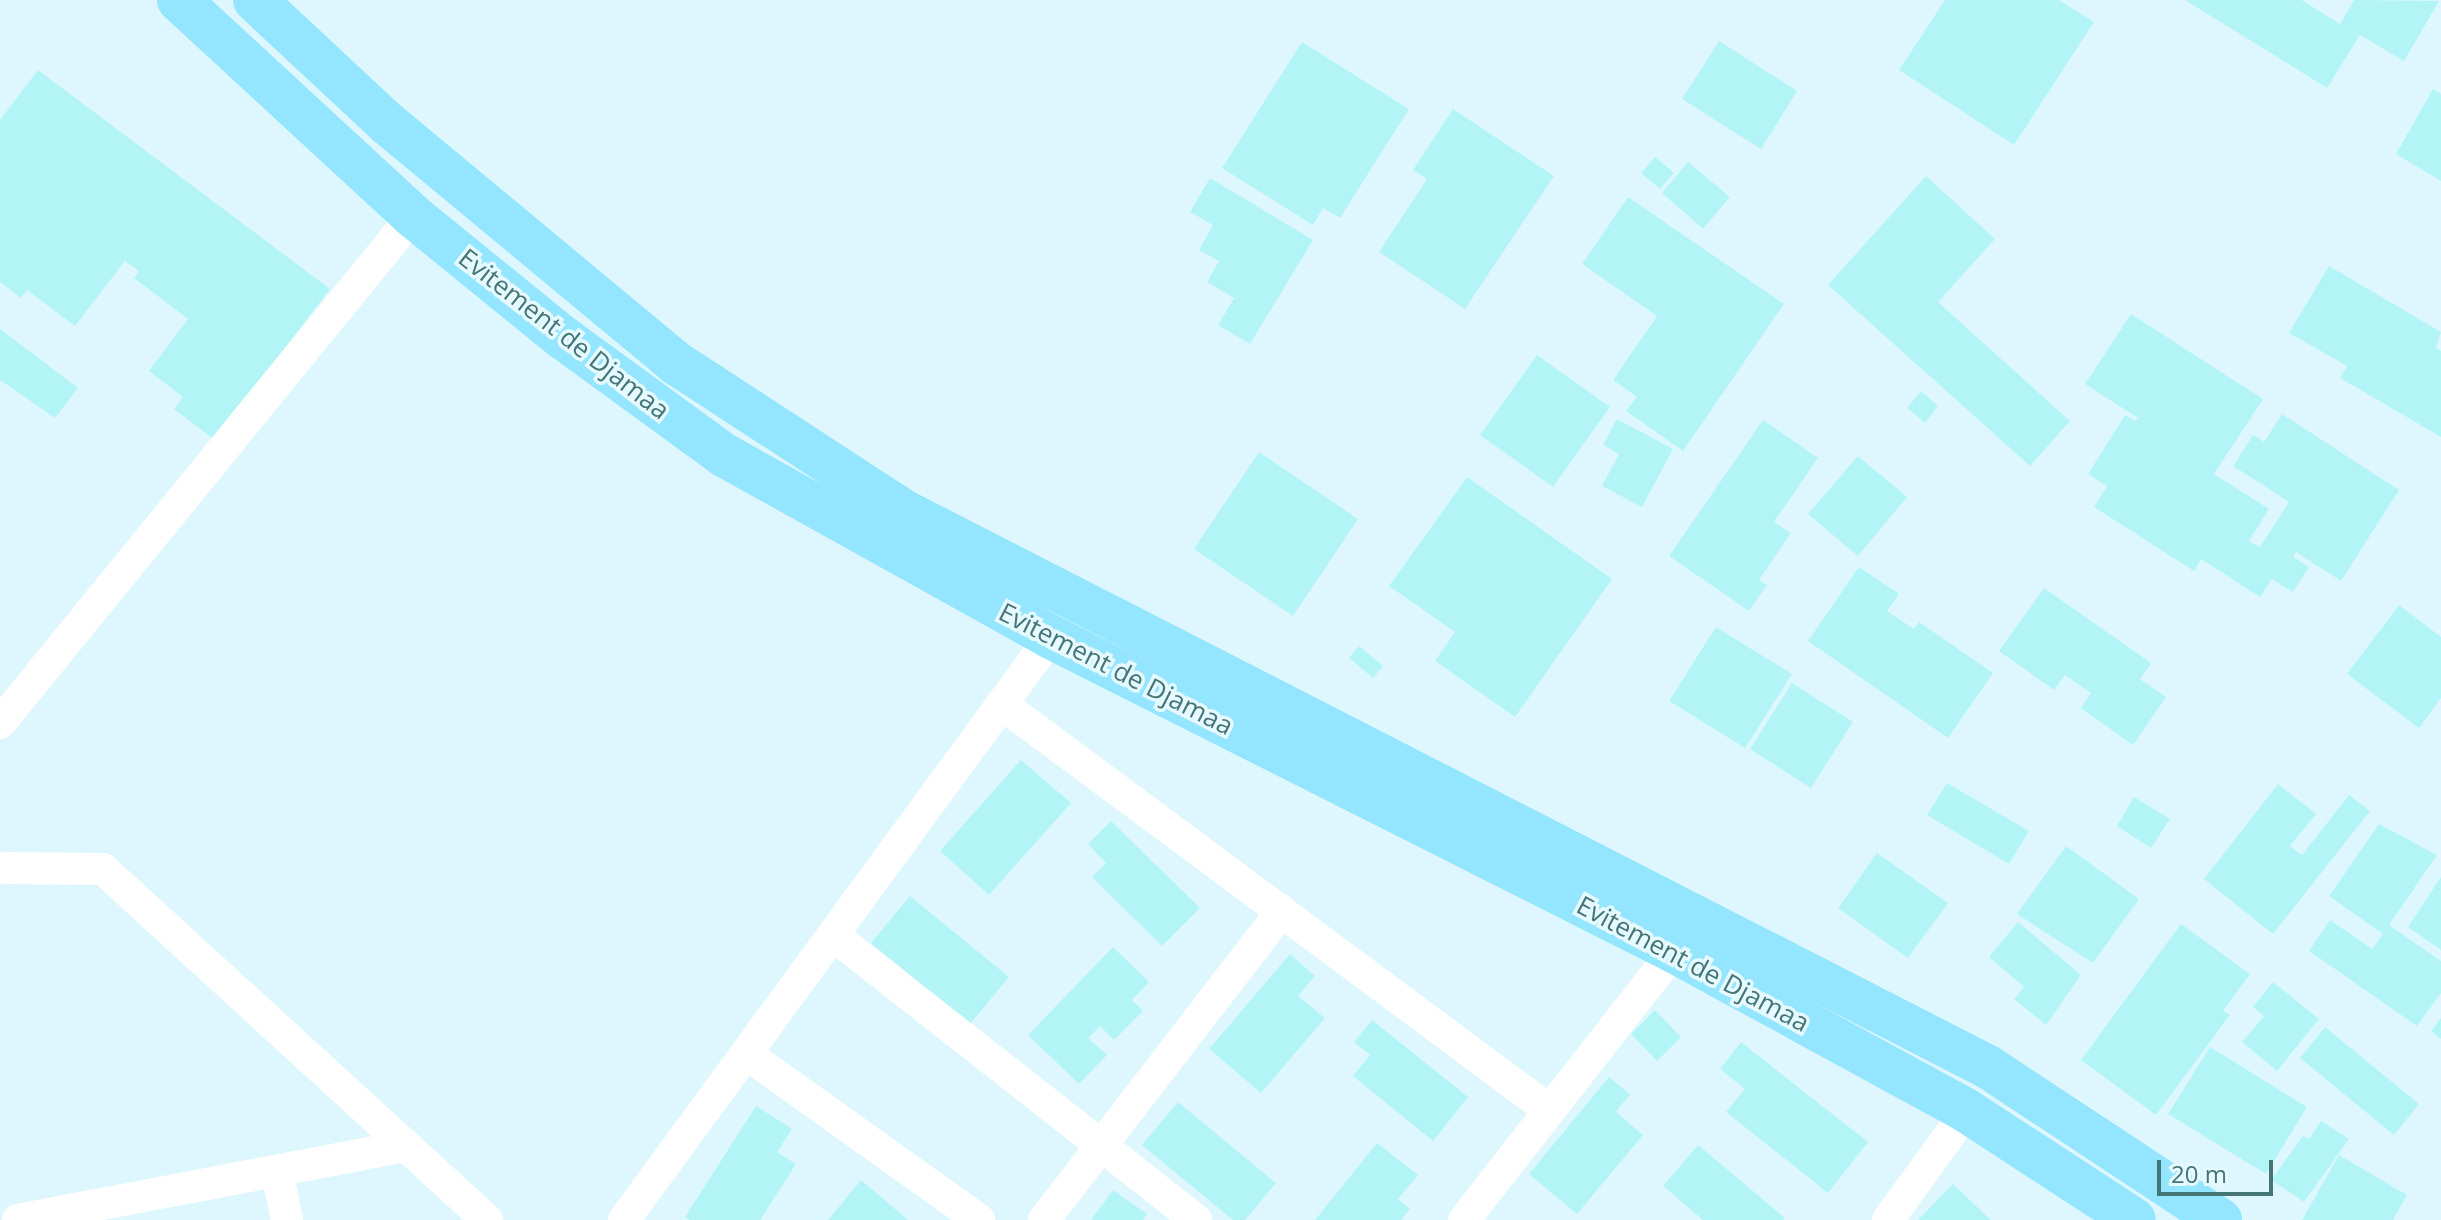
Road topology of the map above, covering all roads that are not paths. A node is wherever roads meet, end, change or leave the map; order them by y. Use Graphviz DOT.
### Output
graph roads {
  1 [pos="179,0"];
  2 [pos="255,0"];
  3 [pos="413,216"];
  4 [pos="1051,637"];
  5 [pos="1003,705"];
  6 [pos="0,723"];
  7 [pos="0,868"];
  8 [pos="1282,911"];
  9 [pos="834,936"];
  10 [pos="1674,951"];
  11 [pos="748,1055"];
  12 [pos="1549,1110"];
  13 [pos="1967,1111"];
  14 [pos="407,1146"];
  15 [pos="1100,1146"];
  16 [pos="277,1171"];
  17 [pos="18,1220"];
  18 [pos="287,1220"];
  19 [pos="487,1220"];
  20 [pos="624,1220"];
  21 [pos="979,1220"];
  22 [pos="1044,1220"];
  23 [pos="1196,1220"];
  24 [pos="1464,1220"];
  25 [pos="1888,1220"];
  26 [pos="2134,1220"];
  27 [pos="2220,1220"];
  1 -- 3 [label="main road, Evitement de Djamaa"];
  2 -- 27 [label="main road"];
  3 -- 4 [label="main road, Evitement de Djamaa"];
  3 -- 6 [label="street"];
  4 -- 5 [label="street"];
  4 -- 10 [label="main road, Evitement de Djamaa"];
  5 -- 8 [label="street"];
  5 -- 9 [label="street"];
  7 -- 14 [label="street"];
  8 -- 12 [label="street"];
  8 -- 15 [label="street"];
  9 -- 11 [label="street"];
  9 -- 15 [label="street"];
  10 -- 12 [label="street"];
  10 -- 13 [label="main road, Evitement de Djamaa"];
  11 -- 20 [label="street"];
  11 -- 21 [label="street"];
  12 -- 24 [label="street"];
  13 -- 25 [label="street"];
  13 -- 26 [label="main road, Evitement de Djamaa"];
  14 -- 16 [label="street"];
  14 -- 19 [label="street"];
  15 -- 22 [label="street"];
  15 -- 23 [label="street"];
  16 -- 17 [label="street"];
  16 -- 18 [label="street"];
}
